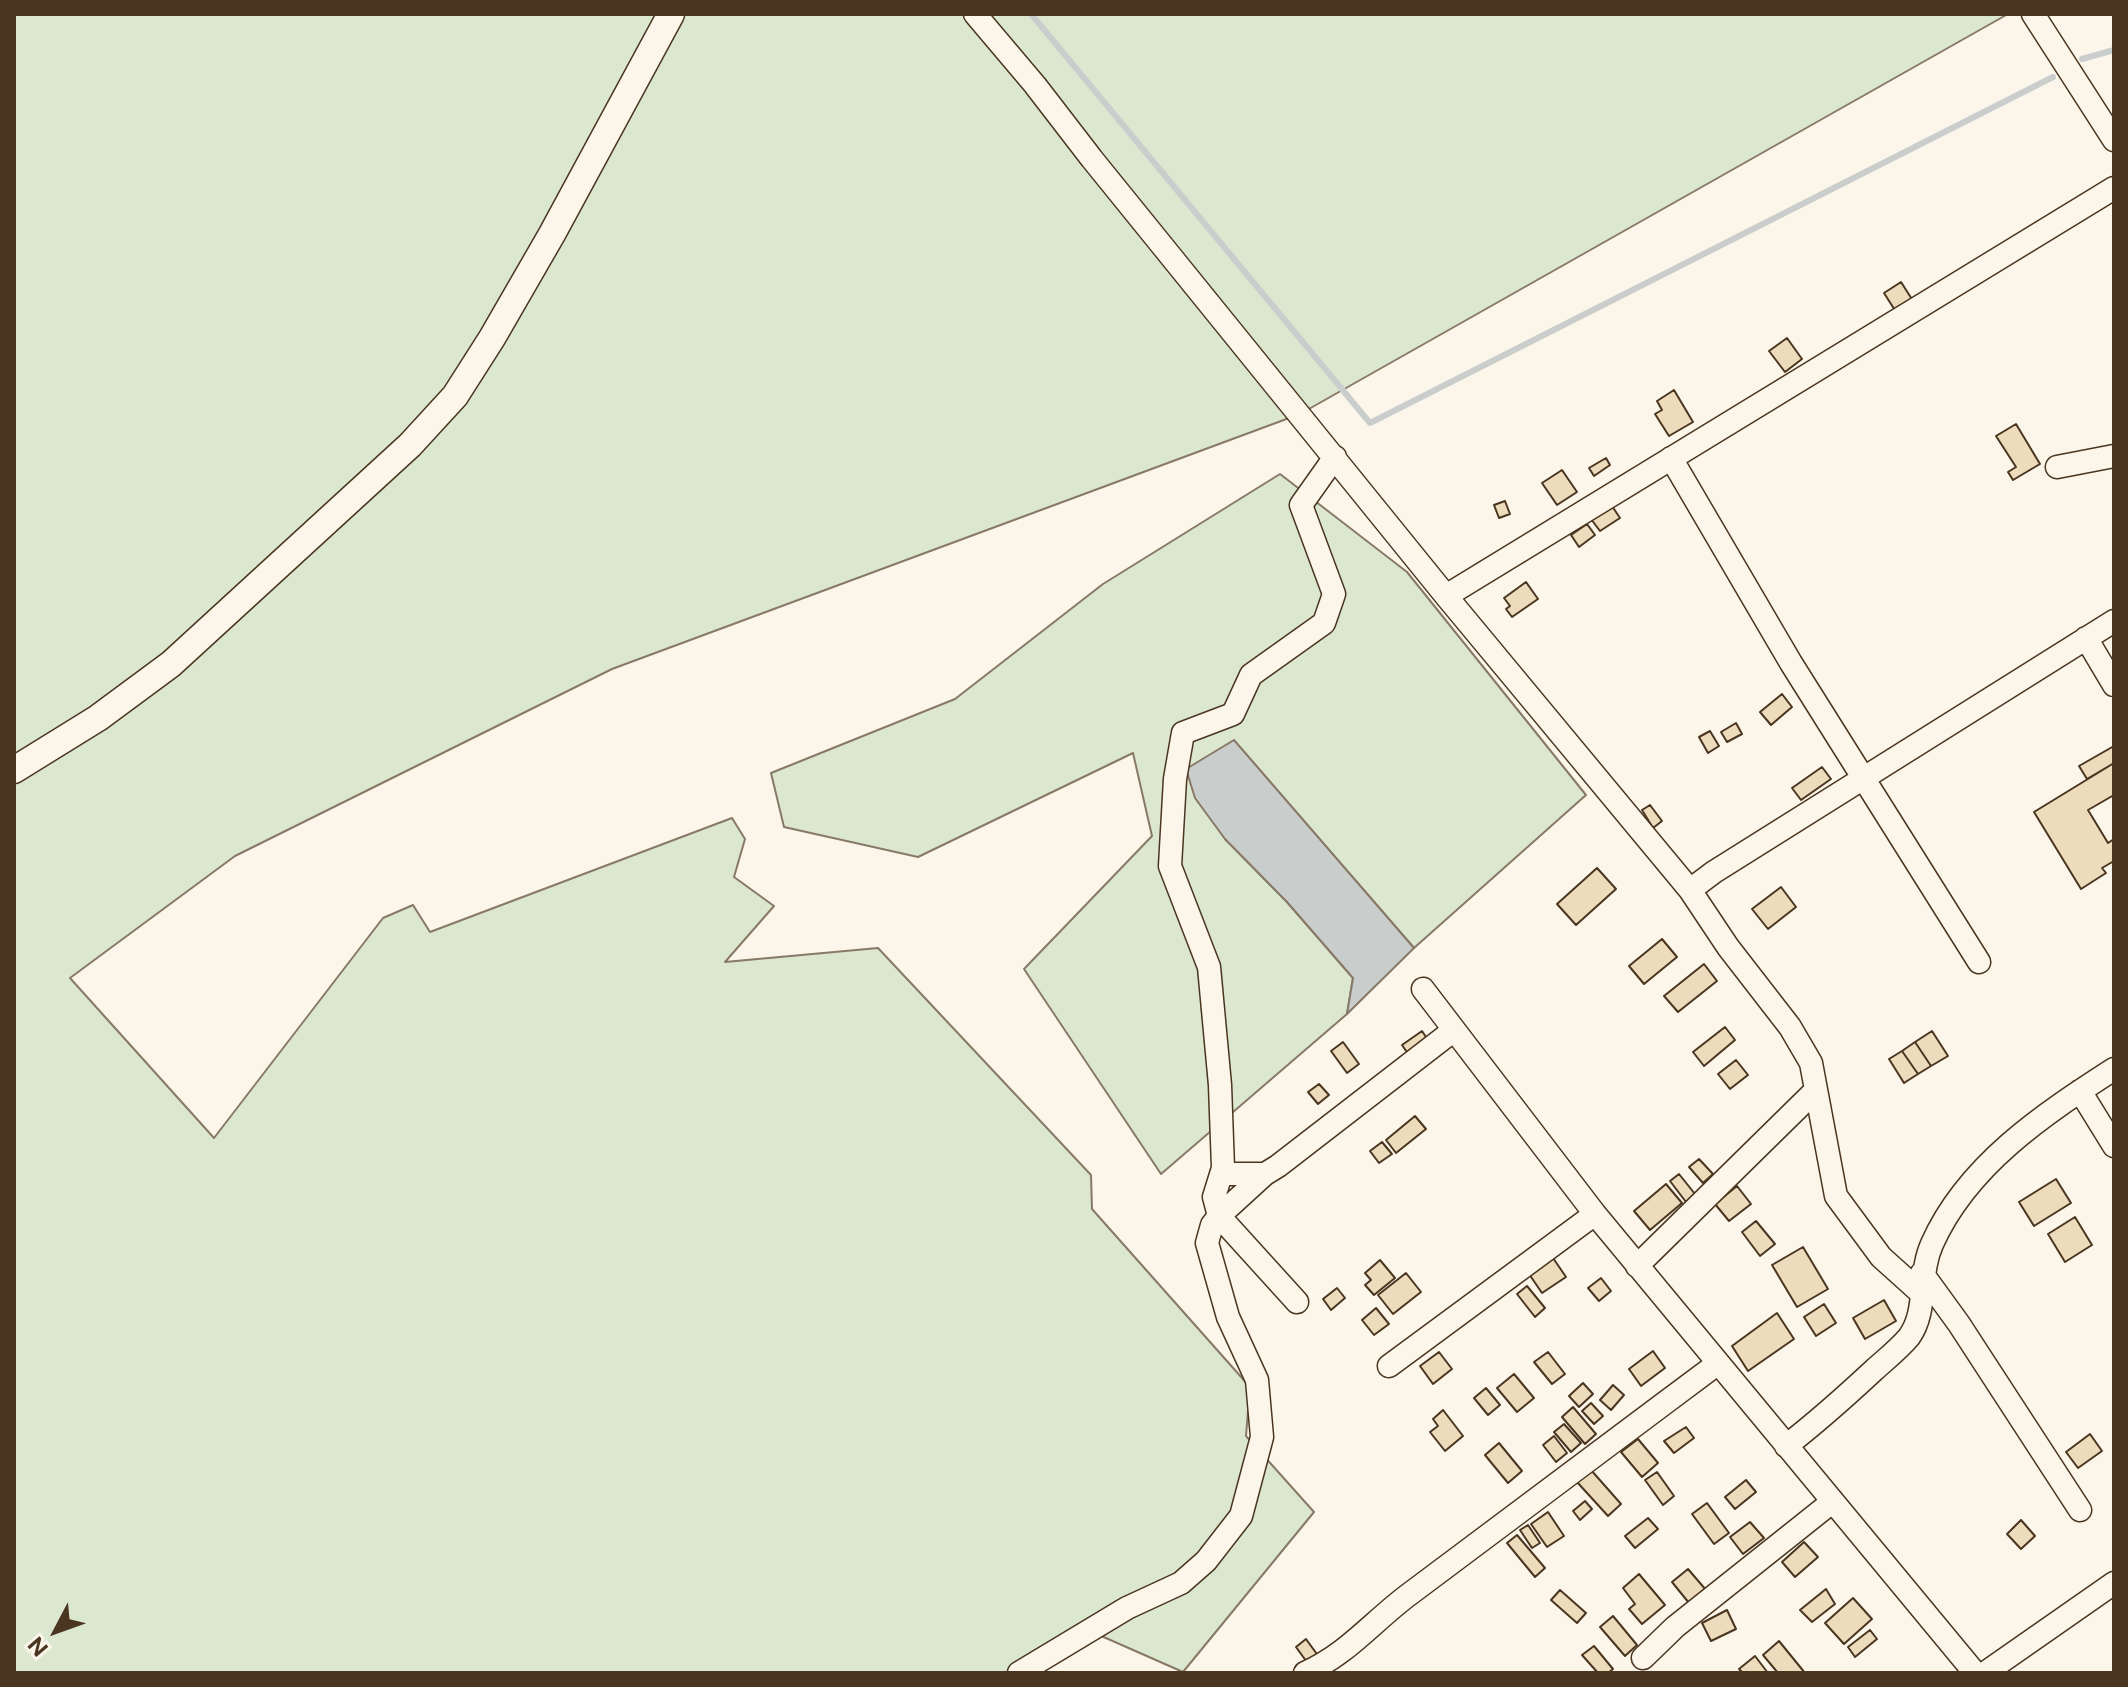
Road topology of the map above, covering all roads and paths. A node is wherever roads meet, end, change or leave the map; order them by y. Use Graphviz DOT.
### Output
graph roads {
  1 [pos="671,14"];
  2 [pos="975,14"];
  3 [pos="2033,14"];
  4 [pos="2114,140"];
  5 [pos="2114,188"];
  6 [pos="2114,456"];
  7 [pos="1335,457"];
  8 [pos="1671,458"];
  9 [pos="2057,467"];
  10 [pos="1446,596"];
  11 [pos="2114,621"];
  12 [pos="2086,638"];
  13 [pos="2114,685"];
  14 [pos="14,770"];
  15 [pos="1864,778"];
  16 [pos="1690,890"];
  17 [pos="1979,962"];
  18 [pos="1423,989"];
  19 [pos="1454,1030"];
  20 [pos="2114,1069"];
  21 [pos="1816,1090"];
  22 [pos="2080,1091"];
  23 [pos="2114,1146"];
  24 [pos="1222,1174"];
  25 [pos="1265,1174"];
  26 [pos="1595,1214"];
  27 [pos="1219,1216"];
  28 [pos="1637,1266"];
  29 [pos="1922,1283"];
  30 [pos="1297,1302"];
  31 [pos="1717,1364"];
  32 [pos="1389,1366"];
  33 [pos="1786,1446"];
  34 [pos="1832,1502"];
  35 [pos="2080,1510"];
  36 [pos="2114,1583"];
  37 [pos="1643,1658"];
  38 [pos="1333,1668"];
  39 [pos="1019,1673"];
  40 [pos="1305,1673"];
  41 [pos="1975,1673"];
  42 [pos="1985,1673"];
  1 -- 14 [label="main road"];
  2 -- 7 [label="street"];
  3 -- 4 [label="street"];
  5 -- 8 [label="street"];
  6 -- 9 [label="street"];
  7 -- 10 [label="street"];
  7 -- 24 [label="street"];
  8 -- 10 [label="street"];
  8 -- 15 [label="street"];
  10 -- 16 [label="street"];
  11 -- 12 [label="street"];
  12 -- 13 [label="street"];
  12 -- 15 [label="street"];
  15 -- 16 [label="street"];
  15 -- 17 [label="street"];
  16 -- 21 [label="street"];
  18 -- 19 [label="street"];
  19 -- 25 [label="street"];
  19 -- 26 [label="street"];
  20 -- 22 [label="street"];
  21 -- 28 [label="street"];
  21 -- 29 [label="street"];
  22 -- 23 [label="street"];
  22 -- 29 [label="street"];
  24 -- 25 [label="street"];
  24 -- 27 [label="street"];
  25 -- 27 [label="street"];
  26 -- 28 [label="street"];
  26 -- 32 [label="street"];
  27 -- 30 [label="street"];
  27 -- 39 [label="street"];
  28 -- 31 [label="street"];
  29 -- 33 [label="street"];
  29 -- 35 [label="street"];
  31 -- 33 [label="street"];
  31 -- 38 [label="street"];
  33 -- 34 [label="street"];
  34 -- 37 [label="street"];
  34 -- 41 [label="street"];
  36 -- 42 [label="street"];
  38 -- 40 [label="street"];
}
